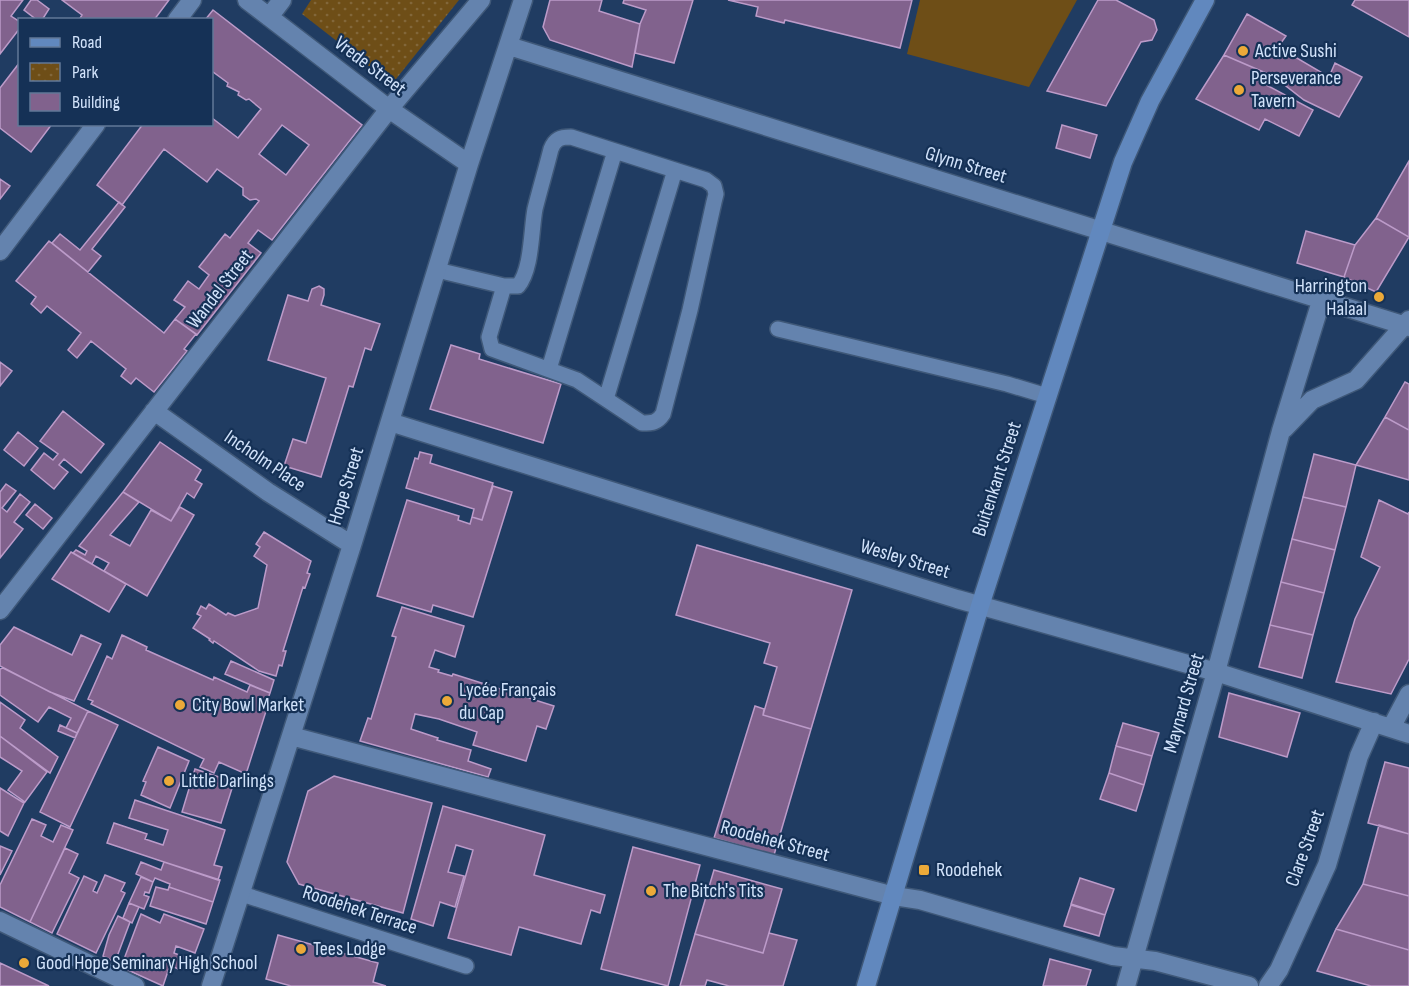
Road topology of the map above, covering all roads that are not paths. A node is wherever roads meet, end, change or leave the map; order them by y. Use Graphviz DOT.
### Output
graph roads {
  1 [pos="192,0"];
  2 [pos="247,0"];
  3 [pos="282,0"];
  4 [pos="481,0"];
  5 [pos="523,0"];
  6 [pos="1205,0"];
  7 [pos="270,17"];
  8 [pos="178,18"];
  9 [pos="509,46"];
  10 [pos="389,109"];
  11 [pos="94,126"];
  12 [pos="615,151"];
  13 [pos="469,164"];
  14 [pos="675,170"];
  15 [pos="1101,231"];
  16 [pos="0,250"];
  17 [pos="436,270"];
  18 [pos="504,286"];
  19 [pos="1322,298"];
  20 [pos="1408,324"];
  21 [pos="778,328"];
  22 [pos="549,369"];
  23 [pos="1047,396"];
  24 [pos="606,399"];
  25 [pos="154,411"];
  26 [pos="390,422"];
  27 [pos="1281,431"];
  28 [pos="351,545"];
  29 [pos="980,606"];
  30 [pos="0,610"];
  31 [pos="1216,672"];
  32 [pos="1409,694"];
  33 [pos="1382,725"];
  34 [pos="1409,734"];
  35 [pos="291,736"];
  36 [pos="242,894"];
  37 [pos="894,896"];
  38 [pos="0,921"];
  39 [pos="1134,958"];
  40 [pos="466,966"];
  41 [pos="135,986"];
  42 [pos="212,986"];
  43 [pos="866,986"];
  44 [pos="1126,986"];
  45 [pos="1249,986"];
  46 [pos="1269,986"];
  1 -- 8 [label="street"];
  2 -- 7 [label="street, Vrede Street"];
  3 -- 7 [label="street"];
  4 -- 10 [label="street, Wandel Street"];
  5 -- 9 [label="street, Hope Street"];
  6 -- 15 [label="street, Buitenkant Street"];
  7 -- 10 [label="street, Vrede Street"];
  9 -- 13 [label="street, Hope Street"];
  9 -- 15 [label="street, Glynn Street"];
  10 -- 13 [label="street, Vrede Street"];
  10 -- 25 [label="street, Wandel Street"];
  11 -- 16 [label="street"];
  12 -- 14 [label="lane"];
  12 -- 18 [label="lane"];
  12 -- 22 [label="lane"];
  13 -- 17 [label="street, Hope Street"];
  14 -- 24 [label="lane"];
  14 -- 24 [label="lane"];
  15 -- 19 [label="street, Glynn Street"];
  15 -- 23 [label="street, Buitenkant Street"];
  17 -- 18 [label="lane"];
  17 -- 26 [label="street, Hope Street"];
  18 -- 22 [label="lane"];
  19 -- 20 [label="street, Glynn Street"];
  19 -- 27 [label="street, Maynard Street"];
  20 -- 27 [label="street, Maynard Street"];
  21 -- 23 [label="lane"];
  22 -- 24 [label="lane"];
  23 -- 29 [label="street, Buitenkant Street"];
  25 -- 28 [label="street, Incholm Place"];
  25 -- 30 [label="street, Wandel Street"];
  26 -- 28 [label="street, Hope Street"];
  26 -- 29 [label="street, Wesley Street"];
  27 -- 31 [label="street, Maynard Street"];
  28 -- 35 [label="street, Hope Street"];
  29 -- 31 [label="street, Wesley Street"];
  29 -- 37 [label="street, Buitenkant Street"];
  31 -- 33 [label="street, Wesley Street"];
  31 -- 39 [label="street, Maynard Street"];
  32 -- 33 [label="street, Clare Street"];
  33 -- 34 [label="street, Wesley Street"];
  33 -- 46 [label="street, Clare Street"];
  35 -- 36 [label="street, Hope Street"];
  35 -- 37 [label="street, Roodehek Street"];
  36 -- 40 [label="lane, Roodehek Terrace"];
  36 -- 42 [label="street, Hope Street"];
  37 -- 39 [label="street, Roodehek Street"];
  37 -- 43 [label="street, Buitenkant Street"];
  38 -- 41 [label="street"];
  39 -- 44 [label="street, Maynard Street"];
  39 -- 45 [label="street, Roodehek Street"];
}
